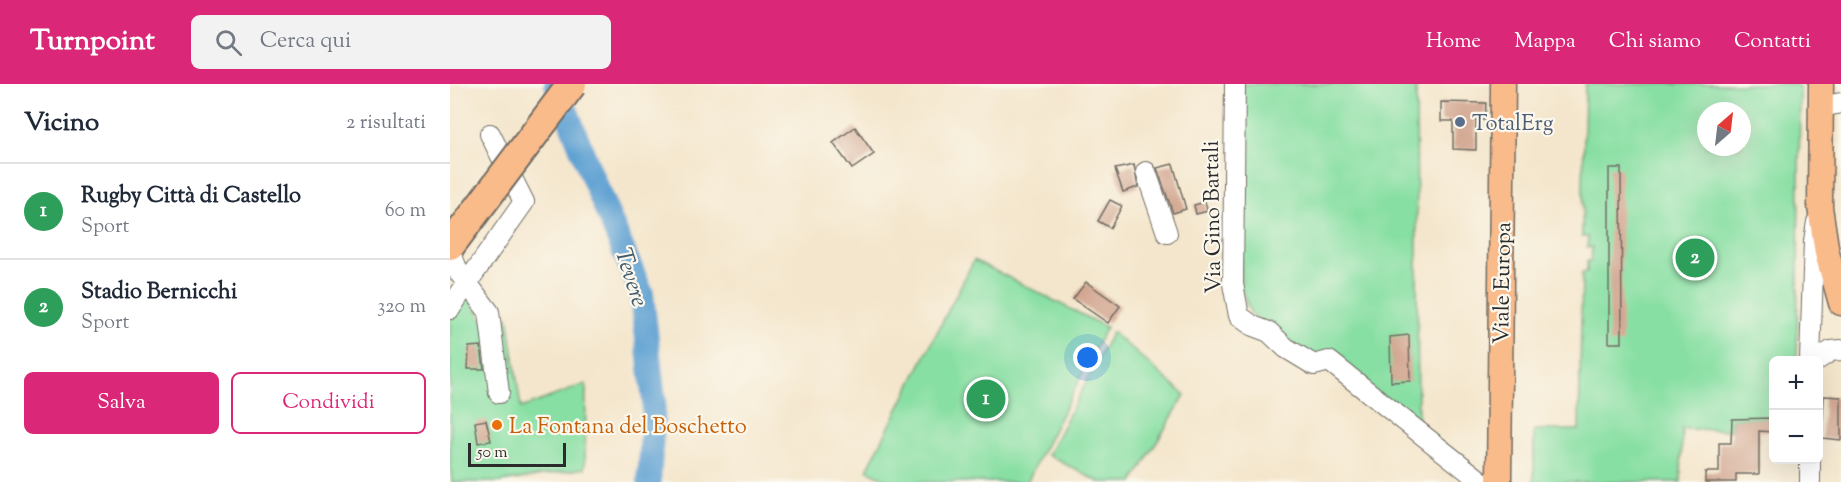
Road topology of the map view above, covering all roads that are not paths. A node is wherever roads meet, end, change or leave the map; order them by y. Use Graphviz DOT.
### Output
graph roads {
  1 [pos="551,84"];
  2 [pos="572,84"];
  3 [pos="1235,84"];
  4 [pos="1503,84"];
  5 [pos="1828,98"];
  6 [pos="490,134"];
  7 [pos="1146,172"];
  8 [pos="1820,207"];
  9 [pos="450,220"];
  10 [pos="1167,233"];
  11 [pos="1833,241"];
  12 [pos="450,246"];
  13 [pos="450,251"];
  14 [pos="467,283"];
  15 [pos="1841,303"];
  16 [pos="450,309"];
  17 [pos="1841,350"];
  18 [pos="1810,356"];
  19 [pos="1823,356"];
  20 [pos="499,393"];
  21 [pos="1810,464"];
  22 [pos="1482,482"];
  23 [pos="1499,482"];
  24 [pos="1810,482"];
  1 -- 9 [label="highway"];
  2 -- 12 [label="highway, bridge"];
  3 -- 22 [label="street, Via Gino Bartali"];
  4 -- 23 [label="main road, Viale Europa"];
  5 -- 8 [label="main road"];
  6 -- 14 [label="street"];
  7 -- 10 [label="street"];
  8 -- 11 [label="main road"];
  8 -- 18 [label="street"];
  11 -- 15 [label="main road"];
  13 -- 14 [label="street"];
  14 -- 16 [label="street"];
  14 -- 20 [label="street"];
  17 -- 19 [label="street"];
  21 -- 24 [label="street"];
}
